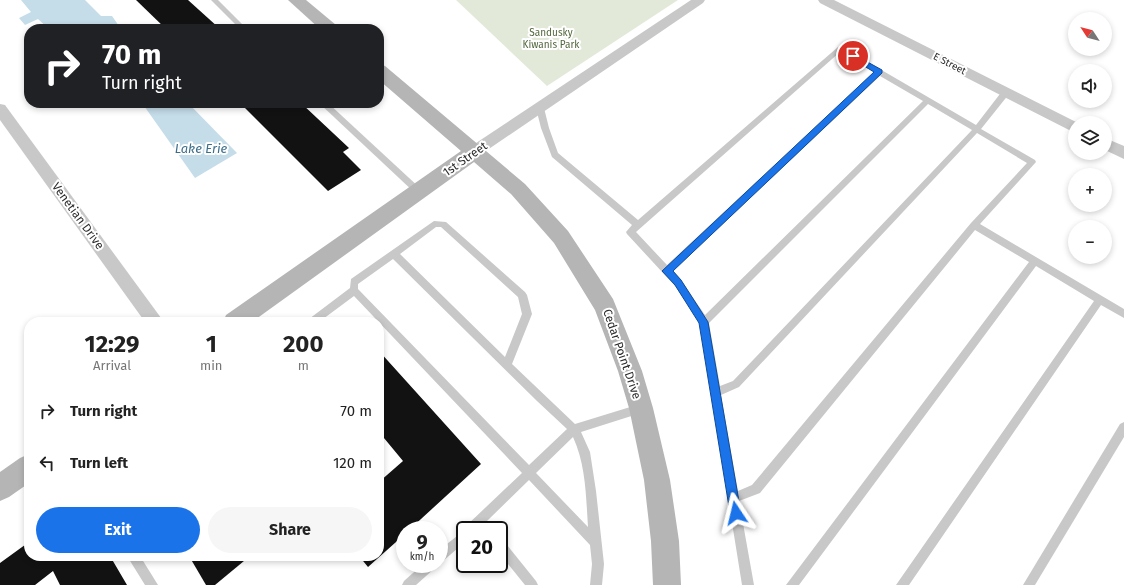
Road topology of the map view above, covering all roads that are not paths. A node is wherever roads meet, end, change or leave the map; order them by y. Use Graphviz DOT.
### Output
graph roads {
  1 [pos="214,0"];
  2 [pos="296,0"];
  3 [pos="699,0"];
  4 [pos="824,0"];
  5 [pos="239,24"];
  6 [pos="324,24"];
  7 [pos="879,72"];
  8 [pos="384,74"];
  9 [pos="1006,92"];
  10 [pos="928,100"];
  11 [pos="328,108"];
  12 [pos="540,108"];
  13 [pos="0,109"];
  14 [pos="1068,124"];
  15 [pos="977,129"];
  16 [pos="1112,147"];
  17 [pos="475,152"];
  18 [pos="1124,153"];
  19 [pos="418,191"];
  20 [pos="638,225"];
  21 [pos="974,225"];
  22 [pos="394,254"];
  23 [pos="1035,261"];
  24 [pos="667,271"];
  25 [pos="354,290"];
  26 [pos="1100,300"];
  27 [pos="1124,314"];
  28 [pos="151,317"];
  29 [pos="241,317"];
  30 [pos="319,317"];
  31 [pos="380,317"];
  32 [pos="384,322"];
  33 [pos="704,322"];
  34 [pos="507,365"];
  35 [pos="715,393"];
  36 [pos="641,408"];
  37 [pos="1124,427"];
  38 [pos="574,429"];
  39 [pos="24,471"];
  40 [pos="529,474"];
  41 [pos="0,488"];
  42 [pos="733,498"];
  43 [pos="480,521"];
  44 [pos="456,542"];
  45 [pos="595,542"];
  46 [pos="448,549"];
  47 [pos="508,555"];
  48 [pos="137,561"];
  49 [pos="424,573"];
  50 [pos="415,583"];
  51 [pos="152,585"];
  52 [pos="532,585"];
  53 [pos="596,585"];
  54 [pos="667,585"];
  55 [pos="748,585"];
  56 [pos="792,585"];
  57 [pos="902,585"];
  58 [pos="1029,585"];
  1 -- 5 [label="lane"];
  2 -- 6 [label="main road"];
  3 -- 12 [label="street, 1st Street"];
  4 -- 9 [label="street, E Street"];
  7 -- 10 [label="lane"];
  7 -- 20 [label="lane"];
  7 -- 24 [label="lane"];
  8 -- 17 [label="main road, Cedar Point Drive"];
  9 -- 14 [label="street, E Street"];
  9 -- 15 [label="lane"];
  10 -- 15 [label="lane"];
  10 -- 33 [label="lane"];
  11 -- 19 [label="lane"];
  12 -- 17 [label="street, 1st Street"];
  12 -- 20 [label="lane"];
  13 -- 28 [label="street, Venetian Drive"];
  15 -- 21 [label="lane"];
  15 -- 35 [label="lane"];
  16 -- 18 [label="street"];
  17 -- 19 [label="main road, 1st Street"];
  17 -- 36 [label="main road, Cedar Point Drive"];
  19 -- 29 [label="main road, 1st Street"];
  20 -- 24 [label="lane"];
  21 -- 23 [label="lane"];
  21 -- 42 [label="lane"];
  22 -- 25 [label="lane"];
  22 -- 34 [label="lane"];
  22 -- 34 [label="lane"];
  23 -- 26 [label="lane"];
  23 -- 56 [label="lane"];
  24 -- 33 [label="lane"];
  25 -- 30 [label="lane"];
  25 -- 31 [label="lane"];
  26 -- 27 [label="lane"];
  26 -- 57 [label="lane"];
  32 -- 40 [label="lane"];
  33 -- 35 [label="lane"];
  34 -- 38 [label="lane"];
  35 -- 42 [label="lane"];
  36 -- 38 [label="lane"];
  36 -- 54 [label="main road, Cedar Point Drive"];
  37 -- 58 [label="lane"];
  38 -- 40 [label="lane"];
  38 -- 45 [label="lane"];
  39 -- 41 [label="main road"];
  40 -- 43 [label="lane"];
  40 -- 45 [label="lane"];
  42 -- 55 [label="lane"];
  44 -- 46 [label="lane"];
  45 -- 53 [label="lane"];
  47 -- 52 [label="lane"];
  48 -- 51 [label="lane"];
  49 -- 50 [label="lane"];
}
